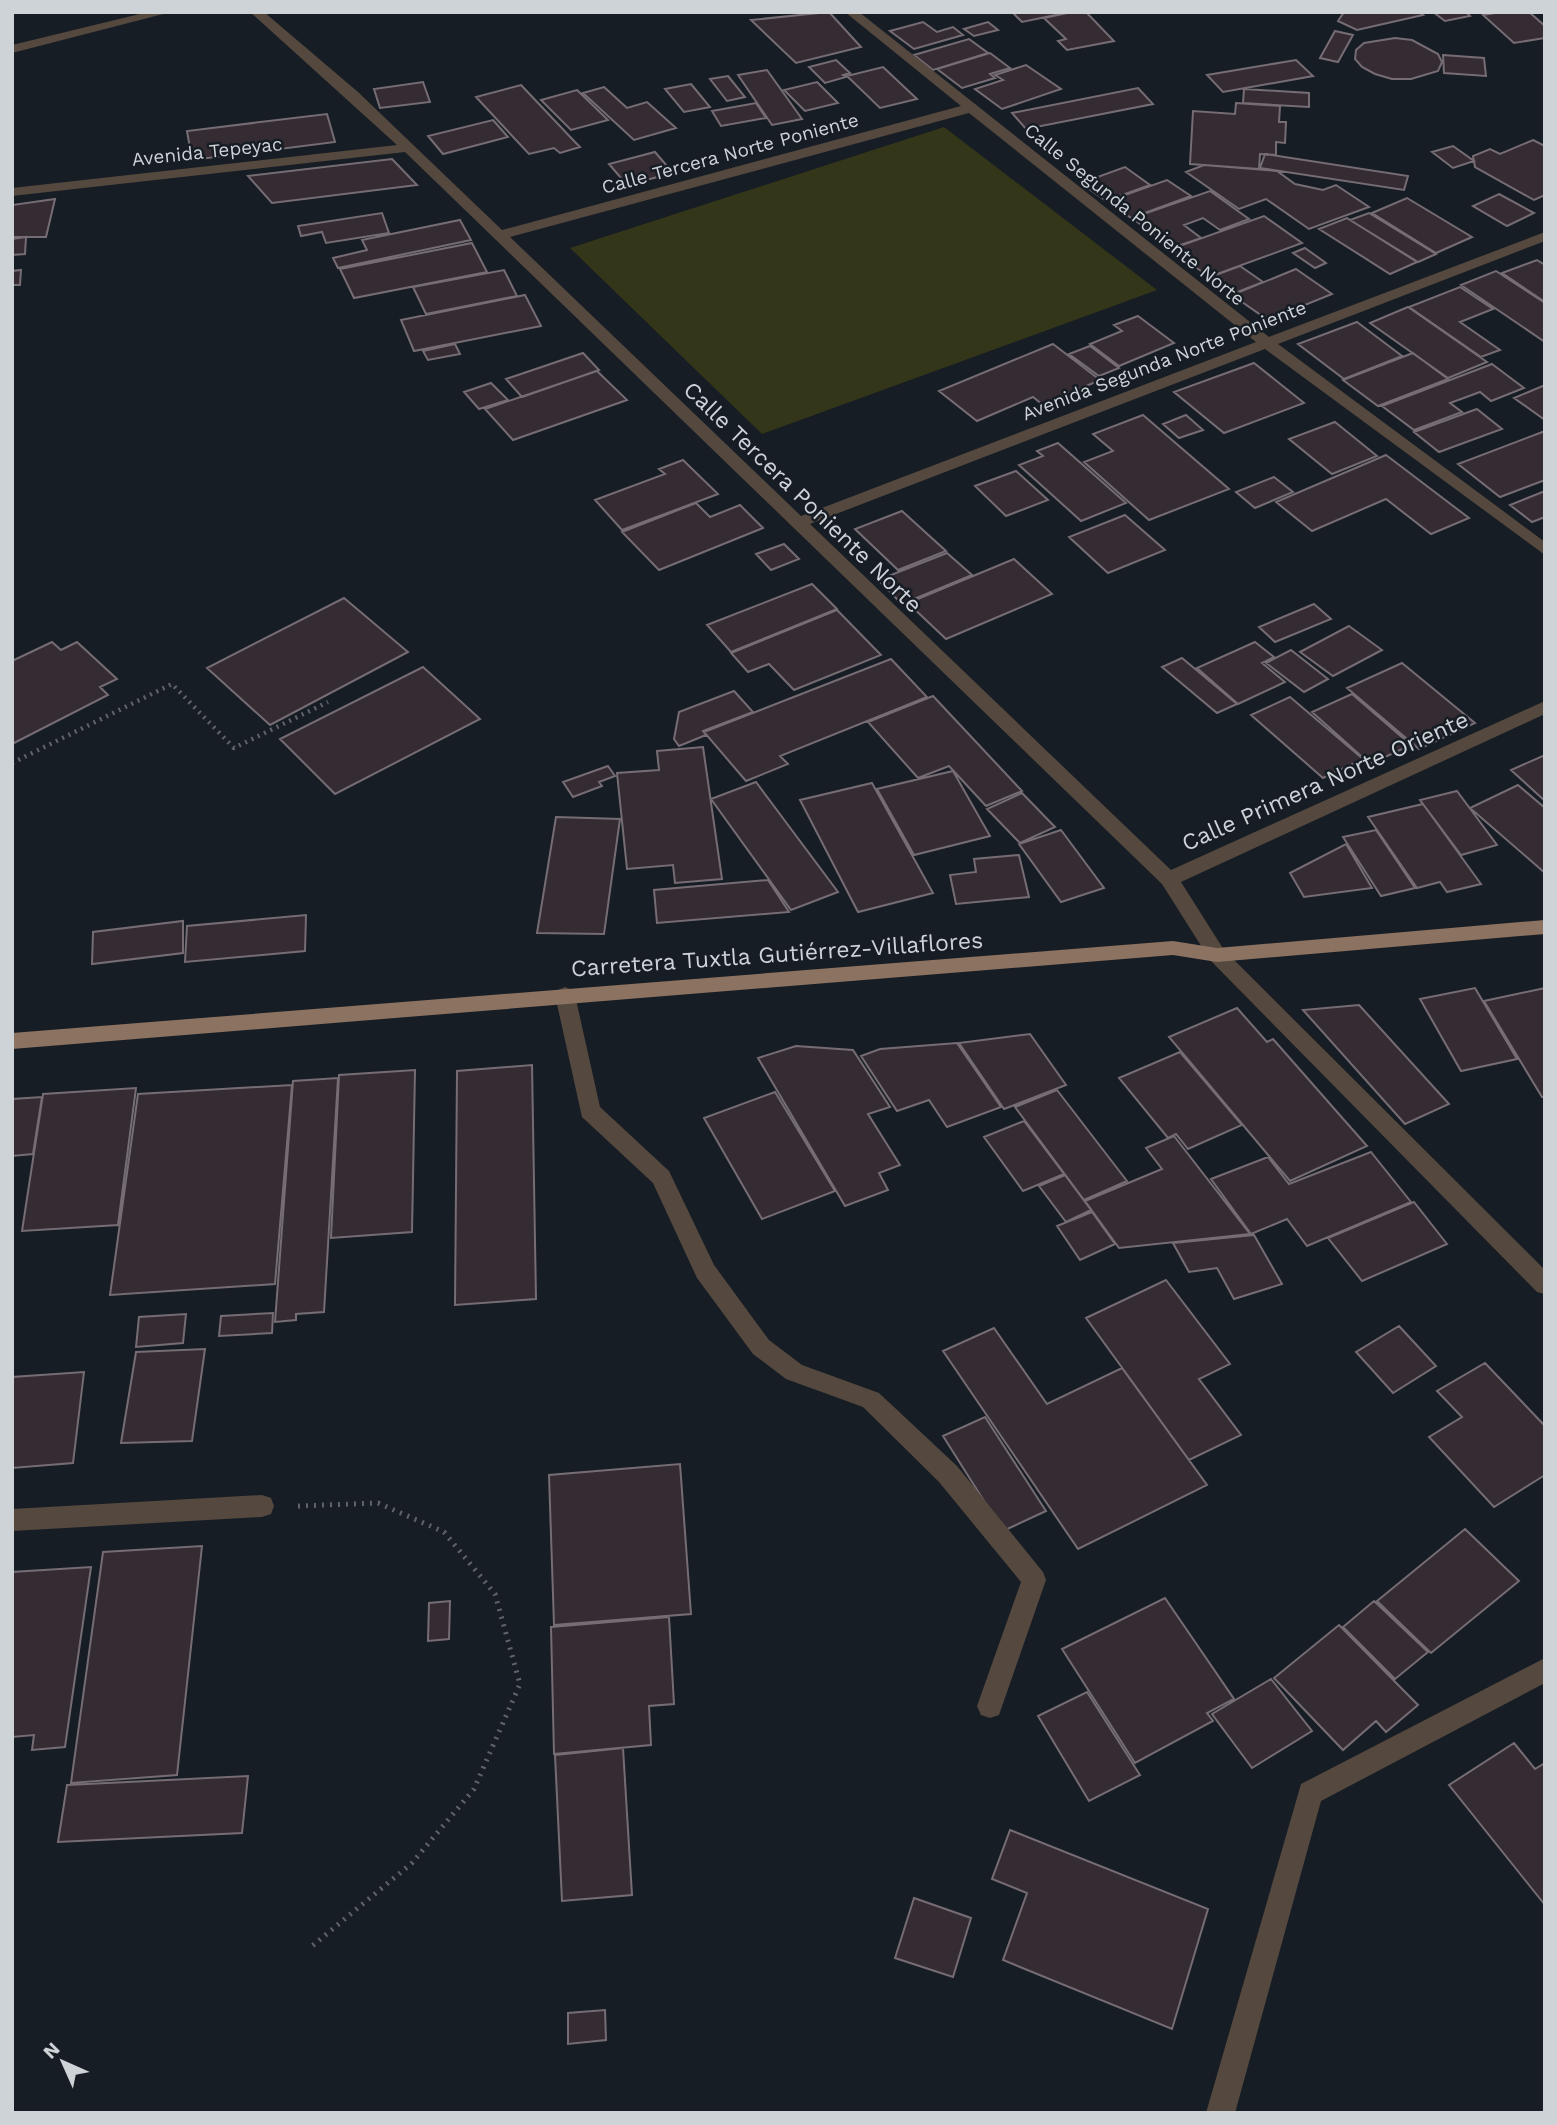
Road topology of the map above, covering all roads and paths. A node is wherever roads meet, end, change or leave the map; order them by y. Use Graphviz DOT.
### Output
graph roads {
  1 [pos="166,12"];
  2 [pos="256,12"];
  3 [pos="851,12"];
  4 [pos="12,49"];
  5 [pos="971,108"];
  6 [pos="406,148"];
  7 [pos="12,191"];
  8 [pos="498,236"];
  9 [pos="1545,236"];
  10 [pos="1267,343"];
  11 [pos="797,523"];
  12 [pos="1545,550"];
  13 [pos="328,702"];
  14 [pos="1545,708"];
  15 [pos="12,763"];
  16 [pos="1168,879"];
  17 [pos="1545,927"];
  18 [pos="1217,955"];
  19 [pos="565,995"];
  20 [pos="12,1041"];
  21 [pos="1545,1285"];
  22 [pos="262,1506"];
  23 [pos="12,1520"];
  24 [pos="1545,1670"];
  25 [pos="990,1706"];
  26 [pos="311,1947"];
  27 [pos="1220,2113"];
  1 -- 4 [label="street"];
  2 -- 6 [label="street, Calle Tercera Poniente Norte"];
  3 -- 5 [label="street, Calle Segunda Poniente Norte"];
  5 -- 8 [label="street, Calle Tercera Norte Poniente"];
  5 -- 10 [label="street, Calle Segunda Poniente Norte"];
  6 -- 7 [label="street, Avenida Tepeyac"];
  6 -- 8 [label="street, Calle Tercera Poniente Norte"];
  8 -- 11 [label="street, Calle Tercera Poniente Norte"];
  9 -- 10 [label="street, Avenida Segunda Norte Poniente"];
  10 -- 11 [label="street, Avenida Segunda Norte Poniente"];
  10 -- 12 [label="street, Calle Segunda Poniente Norte"];
  11 -- 16 [label="street, Calle Tercera Poniente Norte"];
  13 -- 15 [label="path"];
  14 -- 16 [label="street, Calle Primera Norte Oriente"];
  16 -- 18 [label="street, Calle Primera Norte Oriente"];
  17 -- 18 [label="main road, Carretera Tuxtla Gutiérrez-Villaflores"];
  18 -- 19 [label="main road, Carretera Tuxtla Gutiérrez-Villaflores"];
  18 -- 21 [label="street, Calle Primera Norte Oriente"];
  19 -- 20 [label="main road, Carretera Tuxtla Gutiérrez-Villaflores"];
  19 -- 25 [label="street"];
  22 -- 23 [label="street"];
  22 -- 26 [label="path"];
  24 -- 27 [label="street"];
}
